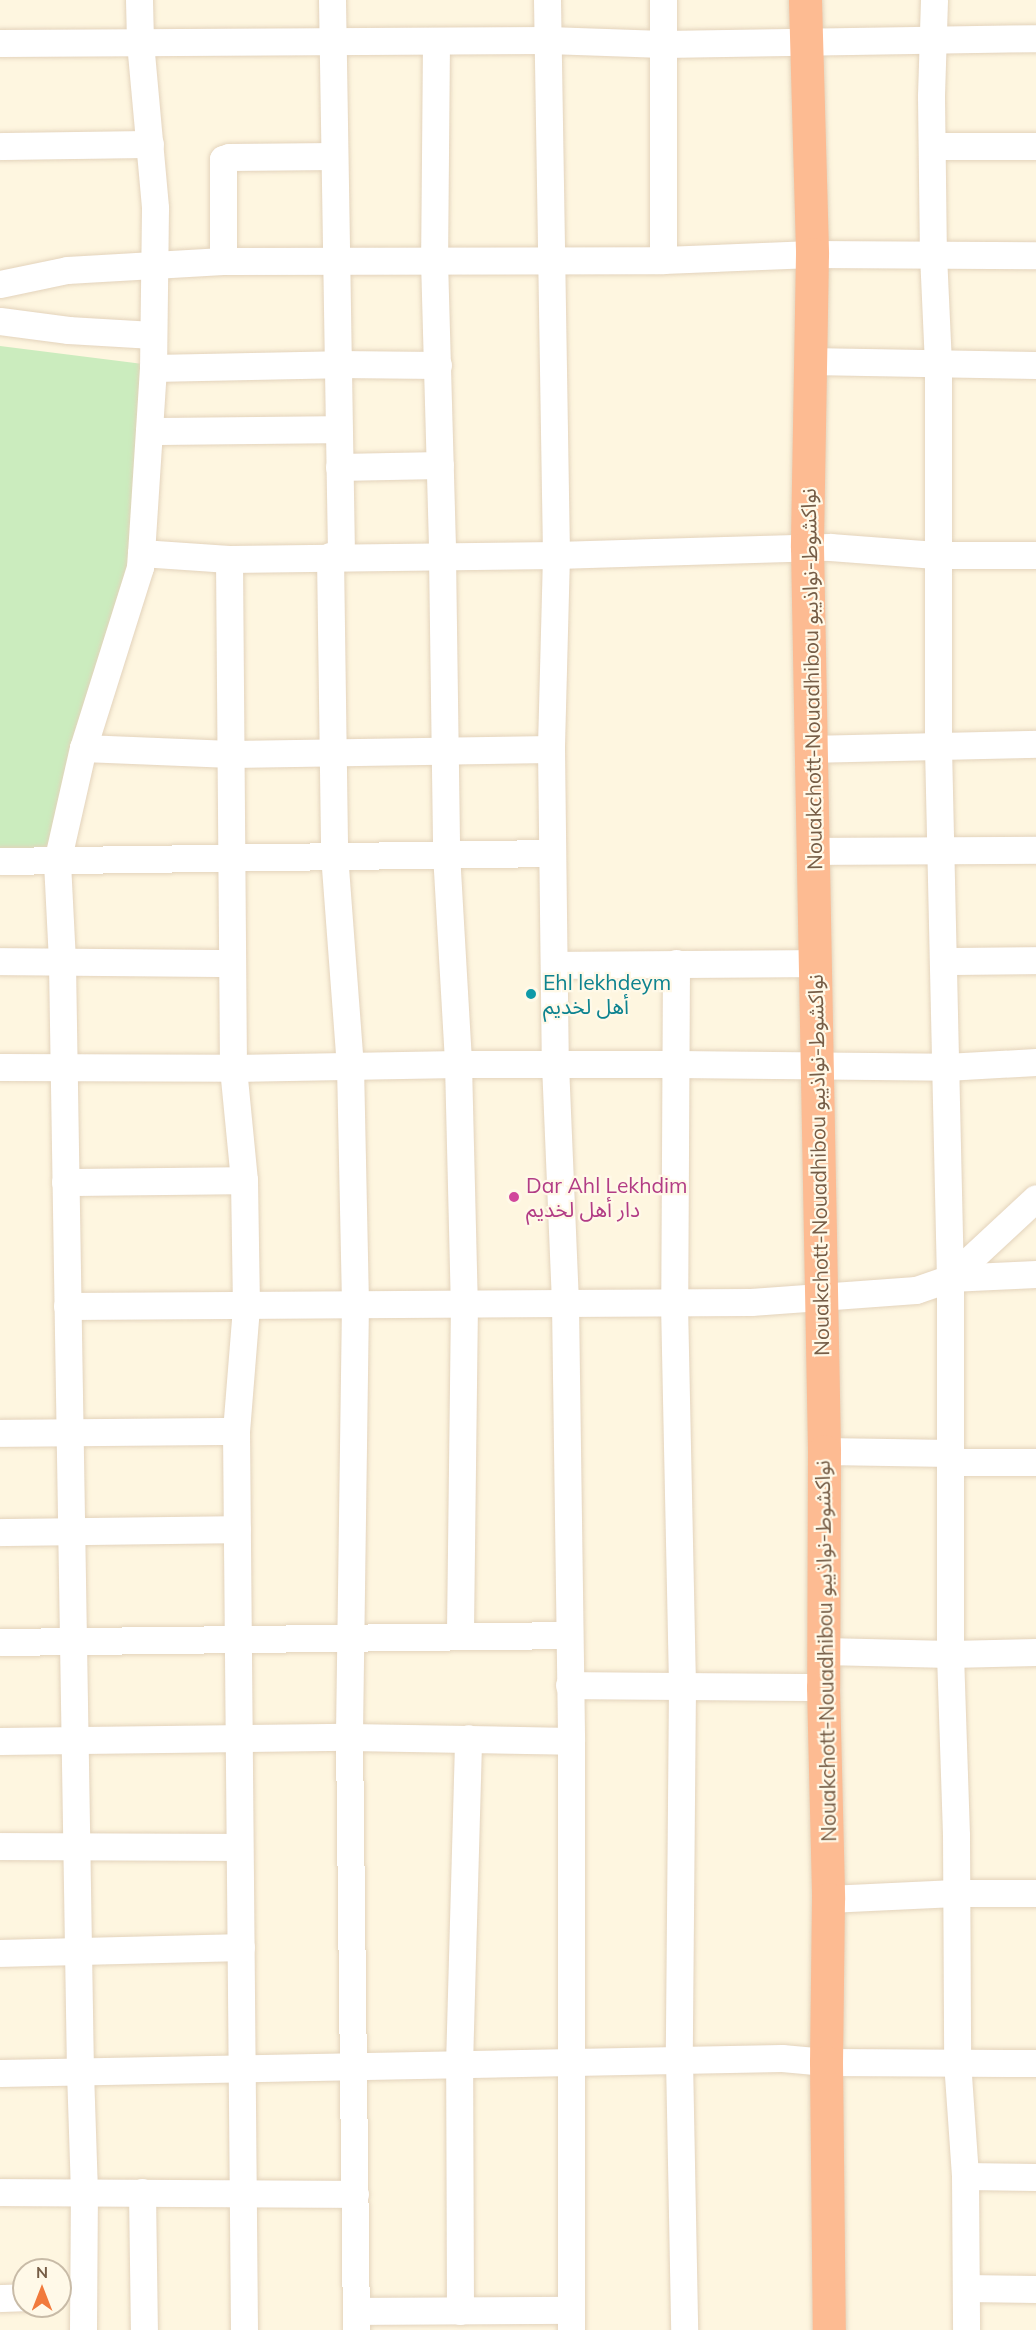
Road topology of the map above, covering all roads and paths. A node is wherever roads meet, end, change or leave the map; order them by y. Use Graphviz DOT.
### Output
graph roads {
  1 [pos="139,0"];
  2 [pos="332,0"];
  3 [pos="547,0"];
  4 [pos="663,0"];
  5 [pos="805,0"];
  6 [pos="934,0"];
  7 [pos="932,38"];
  8 [pos="1036,38"];
  9 [pos="548,40"];
  10 [pos="332,41"];
  11 [pos="436,41"];
  12 [pos="140,42"];
  13 [pos="806,42"];
  14 [pos="0,43"];
  15 [pos="663,44"];
  16 [pos="150,144"];
  17 [pos="0,146"];
  18 [pos="932,146"];
  19 [pos="1036,146"];
  20 [pos="334,156"];
  21 [pos="812,254"];
  22 [pos="933,254"];
  23 [pos="1036,255"];
  24 [pos="434,260"];
  25 [pos="550,260"];
  26 [pos="663,260"];
  27 [pos="223,261"];
  28 [pos="336,261"];
  29 [pos="155,264"];
  30 [pos="0,284"];
  31 [pos="0,321"];
  32 [pos="153,336"];
  33 [pos="808,361"];
  34 [pos="938,363"];
  35 [pos="337,364"];
  36 [pos="438,365"];
  37 [pos="1036,365"];
  38 [pos="153,368"];
  39 [pos="338,429"];
  40 [pos="149,431"];
  41 [pos="440,465"];
  42 [pos="339,467"];
  43 [pos="807,547"];
  44 [pos="141,553"];
  45 [pos="442,555"];
  46 [pos="556,555"];
  47 [pos="936,555"];
  48 [pos="1036,555"];
  49 [pos="335,556"];
  50 [pos="229,559"];
  51 [pos="1036,744"];
  52 [pos="938,747"];
  53 [pos="83,748"];
  54 [pos="445,749"];
  55 [pos="551,749"];
  56 [pos="810,749"];
  57 [pos="332,750"];
  58 [pos="231,754"];
  59 [pos="940,850"];
  60 [pos="1036,850"];
  61 [pos="814,851"];
  62 [pos="552,852"];
  63 [pos="446,853"];
  64 [pos="334,854"];
  65 [pos="231,858"];
  66 [pos="0,861"];
  67 [pos="57,862"];
  68 [pos="1036,960"];
  69 [pos="0,961"];
  70 [pos="62,961"];
  71 [pos="943,961"];
  72 [pos="232,963"];
  73 [pos="676,963"];
  74 [pos="814,963"];
  75 [pos="554,965"];
  76 [pos="1036,1062"];
  77 [pos="458,1064"];
  78 [pos="555,1064"];
  79 [pos="676,1064"];
  80 [pos="350,1065"];
  81 [pos="0,1067"];
  82 [pos="64,1067"];
  83 [pos="946,1067"];
  84 [pos="233,1068"];
  85 [pos="818,1068"];
  86 [pos="244,1180"];
  87 [pos="65,1182"];
  88 [pos="1036,1198"];
  89 [pos="1036,1274"];
  90 [pos="950,1278"];
  91 [pos="820,1299"];
  92 [pos="355,1303"];
  93 [pos="464,1303"];
  94 [pos="674,1303"];
  95 [pos="565,1304"];
  96 [pos="67,1306"];
  97 [pos="246,1307"];
  98 [pos="236,1431"];
  99 [pos="0,1433"];
  100 [pos="70,1433"];
  101 [pos="824,1450"];
  102 [pos="951,1458"];
  103 [pos="1036,1462"];
  104 [pos="237,1529"];
  105 [pos="72,1531"];
  106 [pos="0,1532"];
  107 [pos="460,1635"];
  108 [pos="569,1635"];
  109 [pos="350,1638"];
  110 [pos="238,1639"];
  111 [pos="74,1641"];
  112 [pos="0,1642"];
  113 [pos="824,1651"];
  114 [pos="1036,1652"];
  115 [pos="950,1654"];
  116 [pos="569,1685"];
  117 [pos="682,1686"];
  118 [pos="823,1687"];
  119 [pos="349,1737"];
  120 [pos="238,1738"];
  121 [pos="468,1738"];
  122 [pos="0,1741"];
  123 [pos="76,1741"];
  124 [pos="572,1741"];
  125 [pos="0,1846"];
  126 [pos="77,1847"];
  127 [pos="239,1847"];
  128 [pos="955,1893"];
  129 [pos="1036,1893"];
  130 [pos="828,1899"];
  131 [pos="241,1947"];
  132 [pos="0,1953"];
  133 [pos="78,1953"];
  134 [pos="679,2059"];
  135 [pos="957,2061"];
  136 [pos="826,2062"];
  137 [pos="1036,2062"];
  138 [pos="572,2064"];
  139 [pos="459,2065"];
  140 [pos="354,2067"];
  141 [pos="242,2069"];
  142 [pos="80,2072"];
  143 [pos="0,2073"];
  144 [pos="965,2176"];
  145 [pos="1036,2177"];
  146 [pos="0,2192"];
  147 [pos="84,2192"];
  148 [pos="142,2192"];
  149 [pos="242,2193"];
  150 [pos="355,2194"];
  151 [pos="966,2288"];
  152 [pos="72,2289"];
  153 [pos="1036,2289"];
  154 [pos="72,2300"];
  155 [pos="460,2311"];
  156 [pos="356,2320"];
  157 [pos="571,2320"];
  158 [pos="84,2330"];
  159 [pos="144,2330"];
  160 [pos="244,2330"];
  161 [pos="684,2330"];
  162 [pos="829,2330"];
  163 [pos="966,2330"];
  1 -- 12 [label="street"];
  2 -- 10 [label="street"];
  3 -- 9 [label="street"];
  4 -- 15 [label="street"];
  5 -- 13 [label="highway, Nouakchott-Nouadhibou نواكشوط-نواذيبو"];
  6 -- 7 [label="street"];
  7 -- 8 [label="street"];
  7 -- 13 [label="street"];
  7 -- 18 [label="street"];
  9 -- 11 [label="street"];
  9 -- 15 [label="street"];
  9 -- 25 [label="street"];
  10 -- 11 [label="street"];
  10 -- 12 [label="street"];
  10 -- 20 [label="street"];
  11 -- 24 [label="street"];
  12 -- 14 [label="street"];
  12 -- 16 [label="street"];
  13 -- 15 [label="street"];
  13 -- 21 [label="highway, Nouakchott-Nouadhibou نواكشوط-نواذيبو"];
  15 -- 26 [label="street"];
  16 -- 17 [label="street"];
  16 -- 29 [label="street"];
  18 -- 19 [label="street"];
  18 -- 22 [label="street"];
  20 -- 27 [label="street"];
  20 -- 28 [label="street"];
  21 -- 22 [label="street"];
  21 -- 26 [label="street"];
  21 -- 33 [label="highway, Nouakchott-Nouadhibou نواكشوط-نواذيبو"];
  22 -- 23 [label="street"];
  22 -- 34 [label="street"];
  24 -- 25 [label="street"];
  24 -- 28 [label="street"];
  24 -- 36 [label="street"];
  25 -- 26 [label="street"];
  25 -- 46 [label="street"];
  27 -- 28 [label="street"];
  27 -- 29 [label="street"];
  28 -- 35 [label="street"];
  29 -- 30 [label="street"];
  29 -- 32 [label="street"];
  31 -- 32 [label="street"];
  32 -- 38 [label="street"];
  33 -- 34 [label="street"];
  33 -- 43 [label="highway, Nouakchott-Nouadhibou نواكشوط-نواذيبو"];
  34 -- 37 [label="street"];
  34 -- 47 [label="street"];
  35 -- 36 [label="street"];
  35 -- 38 [label="street"];
  35 -- 39 [label="street"];
  36 -- 41 [label="street"];
  38 -- 40 [label="street"];
  39 -- 40 [label="street"];
  39 -- 42 [label="street"];
  40 -- 44 [label="street"];
  41 -- 42 [label="street"];
  41 -- 45 [label="street"];
  42 -- 49 [label="street"];
  43 -- 46 [label="street"];
  43 -- 47 [label="street"];
  43 -- 56 [label="highway, Nouakchott-Nouadhibou نواكشوط-نواذيبو"];
  44 -- 50 [label="street"];
  44 -- 53 [label="street"];
  45 -- 46 [label="street"];
  45 -- 49 [label="street"];
  45 -- 54 [label="street"];
  46 -- 55 [label="street"];
  47 -- 48 [label="street"];
  47 -- 52 [label="street"];
  49 -- 50 [label="street"];
  49 -- 57 [label="street"];
  50 -- 58 [label="street"];
  51 -- 52 [label="street"];
  52 -- 56 [label="street"];
  52 -- 59 [label="street"];
  53 -- 58 [label="street"];
  53 -- 67 [label="street"];
  54 -- 55 [label="street"];
  54 -- 57 [label="street"];
  54 -- 63 [label="street"];
  55 -- 62 [label="street"];
  56 -- 61 [label="highway, Nouakchott-Nouadhibou نواكشوط-نواذيبو"];
  57 -- 58 [label="street"];
  57 -- 64 [label="street"];
  58 -- 65 [label="street"];
  59 -- 60 [label="street"];
  59 -- 61 [label="street"];
  59 -- 71 [label="street"];
  61 -- 74 [label="highway, Nouakchott-Nouadhibou نواكشوط-نواذيبو"];
  62 -- 63 [label="street"];
  62 -- 75 [label="street"];
  63 -- 64 [label="street"];
  63 -- 77 [label="street"];
  64 -- 65 [label="street"];
  64 -- 80 [label="street"];
  65 -- 67 [label="street"];
  65 -- 72 [label="street"];
  66 -- 67 [label="street"];
  67 -- 70 [label="street"];
  68 -- 71 [label="street"];
  69 -- 70 [label="street"];
  70 -- 72 [label="street"];
  70 -- 82 [label="street"];
  71 -- 83 [label="street"];
  72 -- 84 [label="street"];
  73 -- 74 [label="street"];
  73 -- 75 [label="street"];
  73 -- 79 [label="street"];
  74 -- 85 [label="highway, Nouakchott-Nouadhibou نواكشوط-نواذيبو"];
  75 -- 78 [label="street"];
  76 -- 83 [label="street"];
  77 -- 78 [label="street"];
  77 -- 80 [label="street"];
  77 -- 93 [label="street"];
  78 -- 79 [label="street"];
  78 -- 95 [label="street"];
  79 -- 85 [label="street"];
  79 -- 94 [label="street"];
  80 -- 84 [label="street"];
  80 -- 92 [label="street"];
  81 -- 82 [label="street"];
  82 -- 84 [label="street"];
  82 -- 87 [label="street"];
  83 -- 85 [label="street"];
  83 -- 90 [label="street"];
  84 -- 86 [label="street"];
  85 -- 91 [label="highway, Nouakchott-Nouadhibou نواكشوط-نواذيبو"];
  86 -- 87 [label="street"];
  86 -- 97 [label="street"];
  87 -- 96 [label="street"];
  88 -- 90 [label="street"];
  89 -- 90 [label="street"];
  90 -- 91 [label="street"];
  90 -- 102 [label="street"];
  91 -- 94 [label="street"];
  91 -- 101 [label="highway, Nouakchott-Nouadhibou نواكشوط-نواذيبو"];
  92 -- 93 [label="street"];
  92 -- 97 [label="street"];
  92 -- 109 [label="street"];
  93 -- 95 [label="street"];
  93 -- 107 [label="street"];
  94 -- 95 [label="street"];
  94 -- 117 [label="street"];
  95 -- 108 [label="street"];
  96 -- 97 [label="street"];
  96 -- 100 [label="street"];
  97 -- 98 [label="street"];
  98 -- 100 [label="street"];
  98 -- 104 [label="street"];
  99 -- 100 [label="street"];
  100 -- 105 [label="street"];
  101 -- 102 [label="street"];
  101 -- 113 [label="highway, Nouakchott-Nouadhibou نواكشوط-نواذيبو"];
  102 -- 103 [label="street"];
  102 -- 115 [label="street"];
  104 -- 105 [label="street"];
  104 -- 110 [label="street"];
  105 -- 106 [label="street"];
  105 -- 111 [label="street"];
  107 -- 108 [label="street"];
  107 -- 109 [label="street"];
  108 -- 116 [label="street"];
  109 -- 110 [label="street"];
  109 -- 119 [label="street"];
  110 -- 111 [label="street"];
  110 -- 120 [label="street"];
  111 -- 112 [label="street"];
  111 -- 123 [label="street"];
  113 -- 115 [label="street"];
  113 -- 118 [label="highway, Nouakchott-Nouadhibou نواكشوط-نواذيبو"];
  114 -- 115 [label="street"];
  115 -- 128 [label="street"];
  116 -- 117 [label="street"];
  116 -- 124 [label="street"];
  117 -- 118 [label="street"];
  117 -- 134 [label="street"];
  118 -- 130 [label="highway, Nouakchott-Nouadhibou نواكشوط-نواذيبو"];
  119 -- 120 [label="street"];
  119 -- 121 [label="street"];
  119 -- 140 [label="street"];
  120 -- 123 [label="street"];
  120 -- 127 [label="street"];
  121 -- 124 [label="street"];
  121 -- 139 [label="street"];
  122 -- 123 [label="street"];
  123 -- 126 [label="street"];
  124 -- 138 [label="street"];
  125 -- 126 [label="street"];
  126 -- 127 [label="street"];
  126 -- 133 [label="street"];
  127 -- 131 [label="street"];
  128 -- 129 [label="street"];
  128 -- 130 [label="street"];
  128 -- 135 [label="street"];
  130 -- 136 [label="highway, Nouakchott-Nouadhibou نواكشوط-نواذيبو"];
  131 -- 133 [label="street"];
  131 -- 141 [label="street"];
  132 -- 133 [label="street"];
  133 -- 142 [label="street"];
  134 -- 136 [label="street"];
  134 -- 138 [label="street"];
  134 -- 161 [label="street"];
  135 -- 136 [label="street"];
  135 -- 137 [label="street"];
  135 -- 144 [label="street"];
  136 -- 162 [label="highway, Nouakchott-Nouadhibou نواكشوط-نواذيبو"];
  138 -- 139 [label="street"];
  138 -- 157 [label="street"];
  139 -- 140 [label="street"];
  139 -- 155 [label="street"];
  140 -- 141 [label="street"];
  140 -- 150 [label="street"];
  141 -- 142 [label="street"];
  141 -- 149 [label="street"];
  142 -- 143 [label="street"];
  142 -- 147 [label="street"];
  144 -- 145 [label="street"];
  144 -- 151 [label="street"];
  146 -- 147 [label="street"];
  147 -- 148 [label="street"];
  147 -- 152 [label="street"];
  148 -- 149 [label="street"];
  148 -- 159 [label="street"];
  149 -- 150 [label="street"];
  149 -- 160 [label="street"];
  150 -- 156 [label="street"];
  151 -- 153 [label="street"];
  151 -- 163 [label="street"];
  154 -- 158 [label="street"];
  155 -- 156 [label="street"];
  155 -- 157 [label="street"];
}
